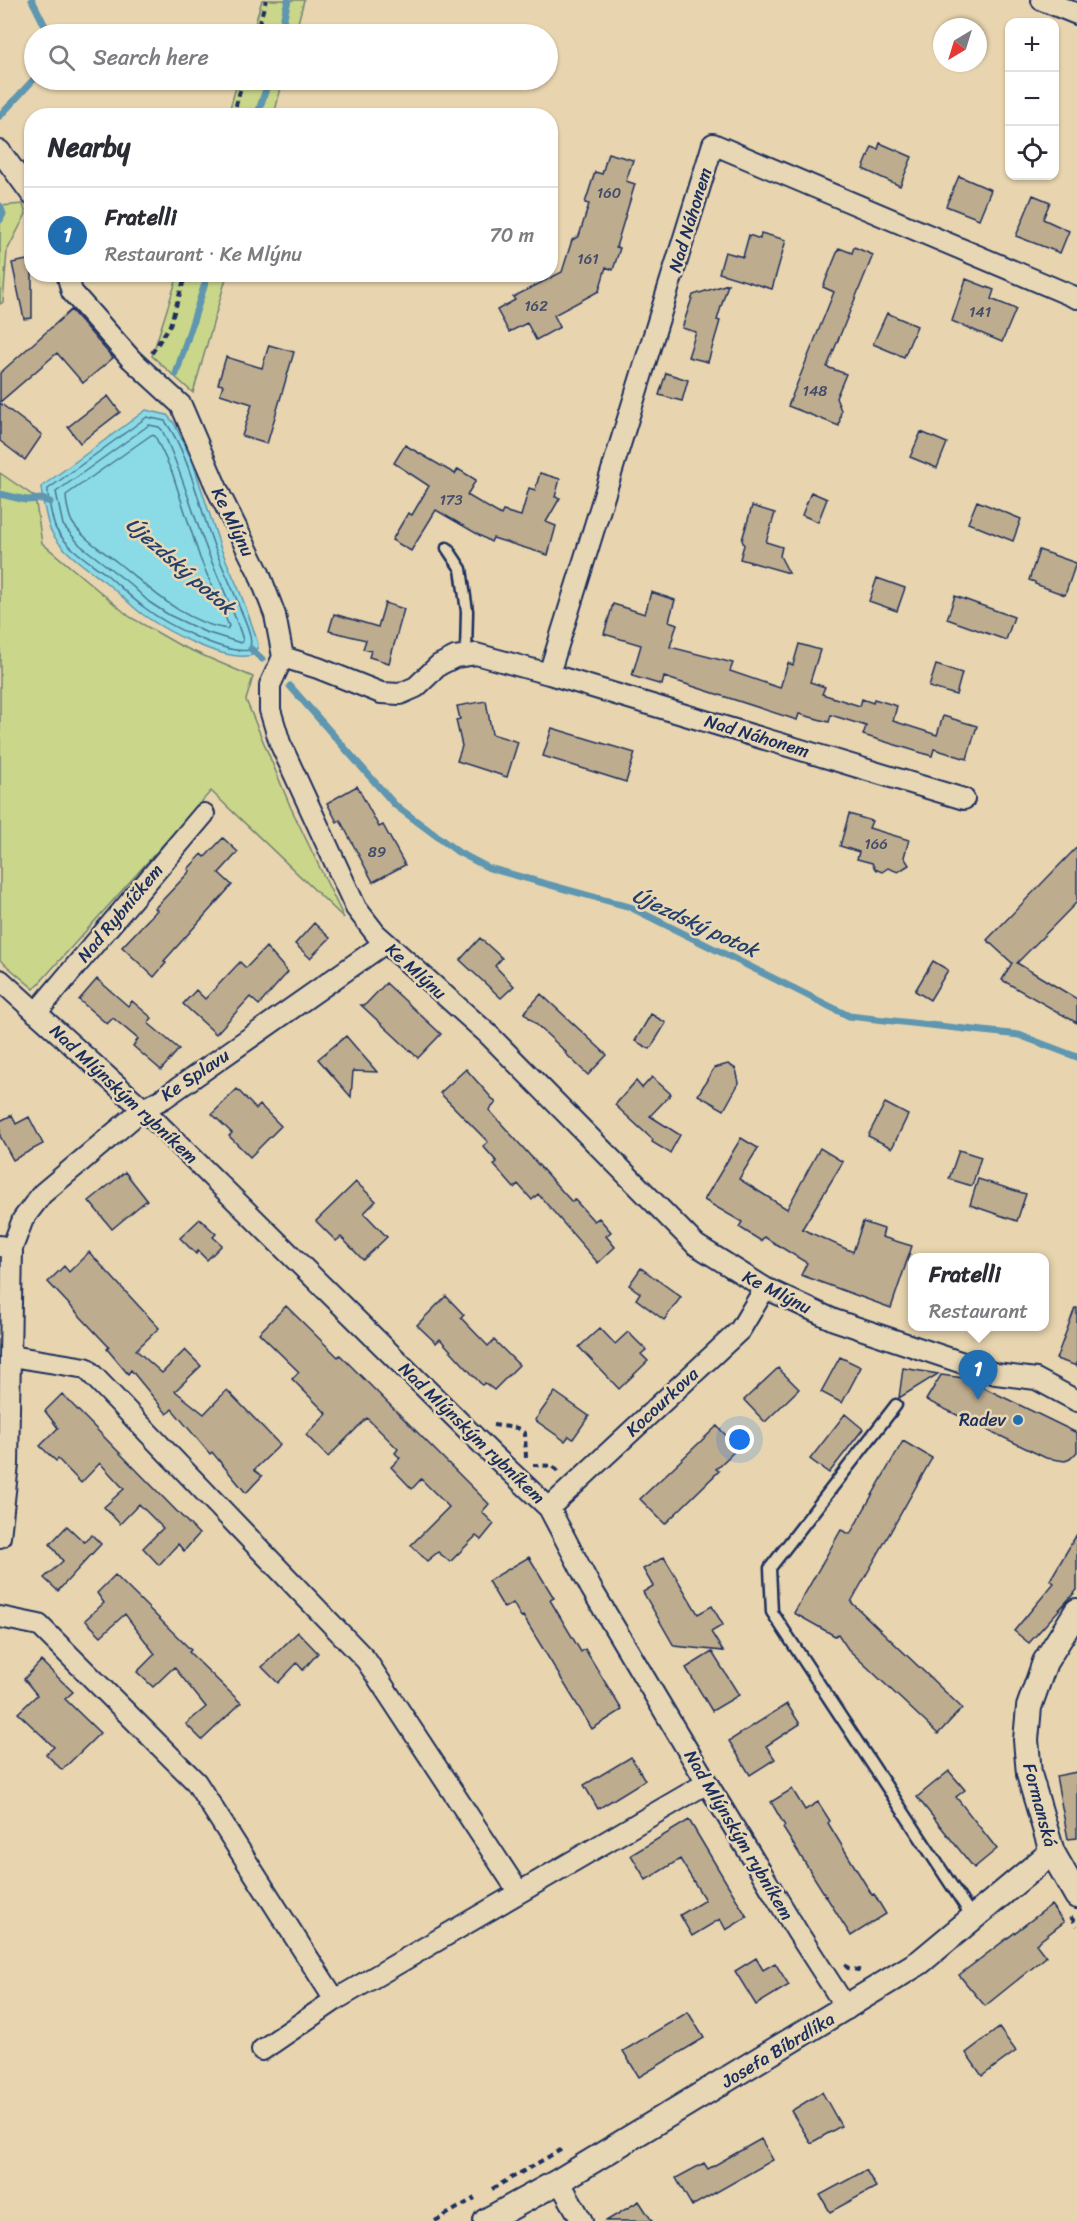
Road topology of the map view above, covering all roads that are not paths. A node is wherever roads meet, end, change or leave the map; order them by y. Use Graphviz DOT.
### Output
graph roads {
  1 [pos="1042,0"];
  2 [pos="1077,14"];
  3 [pos="0,151"];
  4 [pos="24,184"];
  5 [pos="69,282"];
  6 [pos="1077,298"];
  7 [pos="447,548"];
  8 [pos="466,654"];
  9 [pos="283,657"];
  10 [pos="549,674"];
  11 [pos="964,799"];
  12 [pos="204,814"];
  13 [pos="385,943"];
  14 [pos="0,980"];
  15 [pos="36,1013"];
  16 [pos="143,1109"];
  17 [pos="6,1247"];
  18 [pos="765,1288"];
  19 [pos="11,1356"];
  20 [pos="1077,1401"];
  21 [pos="896,1406"];
  22 [pos="549,1508"];
  23 [pos="0,1537"];
  24 [pos="1077,1611"];
  25 [pos="0,1617"];
  26 [pos="707,1783"];
  27 [pos="1052,1852"];
  28 [pos="518,1891"];
  29 [pos="1077,1896"];
  30 [pos="973,1918"];
  31 [pos="335,2000"];
  32 [pos="847,2008"];
  33 [pos="262,2050"];
  34 [pos="559,2181"];
  35 [pos="486,2221"];
  36 [pos="582,2221"];
  1 -- 2 [label="street"];
  3 -- 4 [label="street"];
  5 -- 9 [label="street, Ke Mlýnu"];
  6 -- 10 [label="street, Nad Náhonem"];
  7 -- 8 [label="lane"];
  8 -- 9 [label="street"];
  8 -- 10 [label="street, Nad Náhonem"];
  9 -- 13 [label="street, Ke Mlýnu"];
  10 -- 11 [label="street, Nad Náhonem"];
  12 -- 15 [label="street, Nad Rybníčkem"];
  13 -- 16 [label="street, Ke Splavu"];
  13 -- 18 [label="street, Ke Mlýnu"];
  14 -- 15 [label="street, Nad Mlýnským rybníkem"];
  15 -- 16 [label="street, Nad Mlýnským rybníkem"];
  16 -- 17 [label="street, Ke Splavu"];
  16 -- 22 [label="street, Nad Mlýnským rybníkem"];
  17 -- 19 [label="street"];
  18 -- 20 [label="street, Ke Mlýnu"];
  18 -- 22 [label="street, Kocourkova"];
  19 -- 23 [label="street"];
  19 -- 28 [label="street"];
  21 -- 30 [label="lane"];
  22 -- 26 [label="street, Nad Mlýnským rybníkem"];
  24 -- 27 [label="street, Formanská"];
  25 -- 31 [label="street"];
  26 -- 28 [label="street"];
  26 -- 32 [label="street, Nad Mlýnským rybníkem"];
  27 -- 29 [label="street, Formanská"];
  27 -- 30 [label="street, Josefa Bíbrdlíka"];
  28 -- 31 [label="street"];
  30 -- 32 [label="street, Josefa Bíbrdlíka"];
  31 -- 33 [label="street"];
  32 -- 34 [label="street, Josefa Bíbrdlíka"];
  34 -- 35 [label="street, Josefa Bíbrdlíka"];
  34 -- 36 [label="street"];
}
